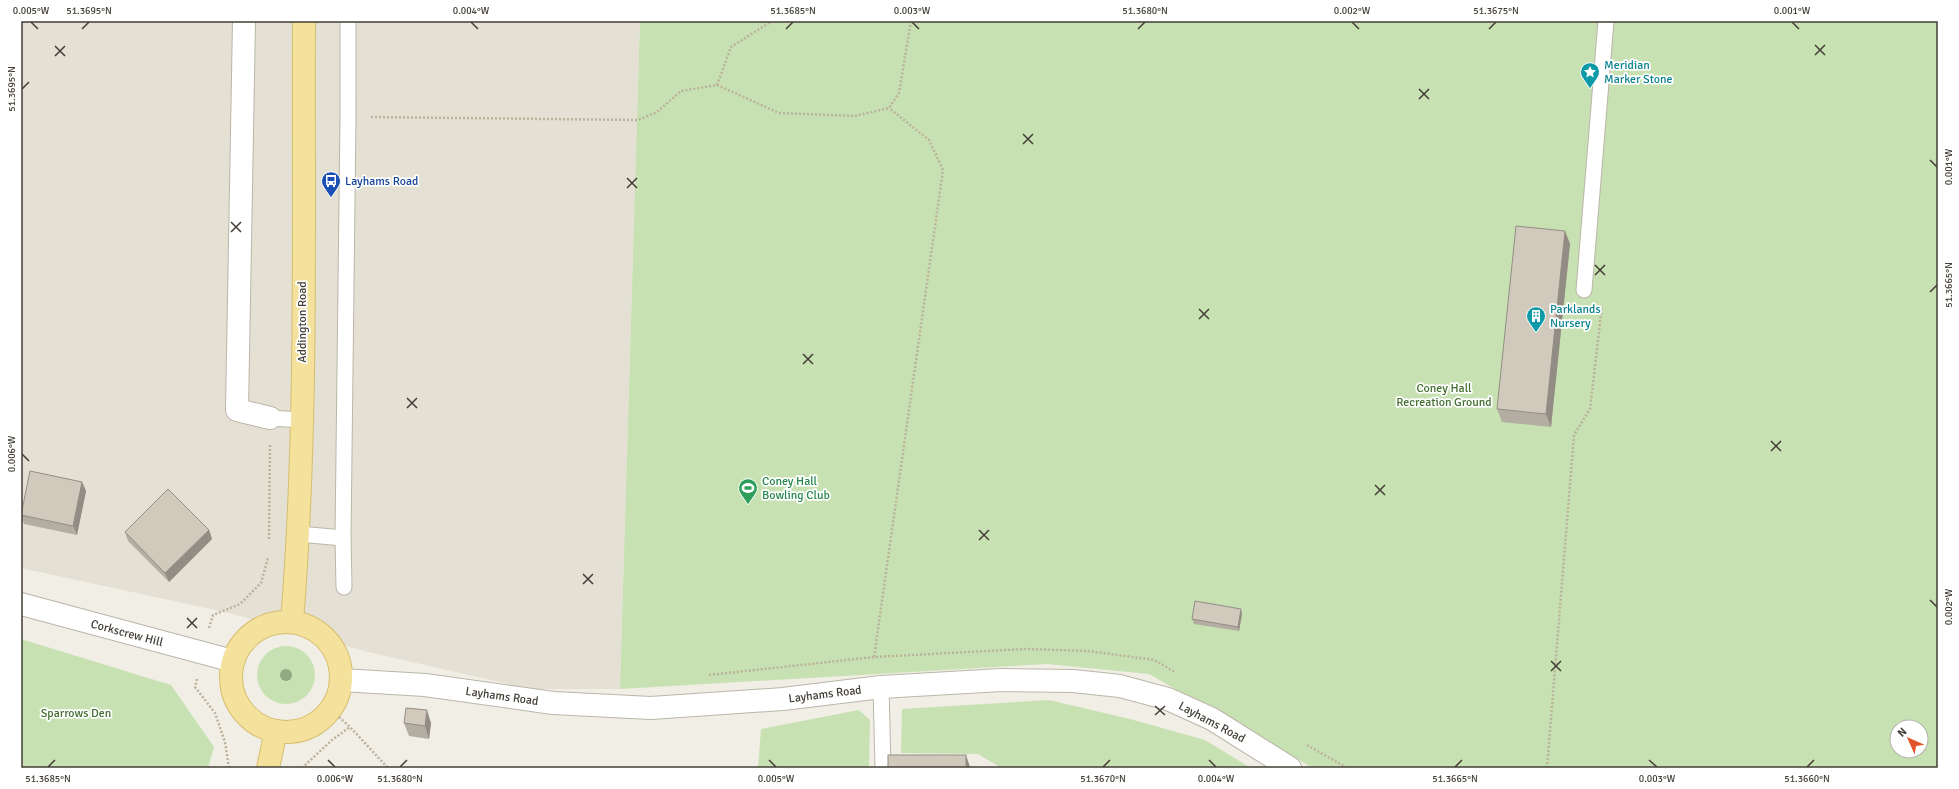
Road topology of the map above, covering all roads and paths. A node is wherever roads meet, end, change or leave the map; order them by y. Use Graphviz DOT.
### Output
graph roads {
  1 [pos="244,21"];
  2 [pos="304,21"];
  3 [pos="348,21"];
  4 [pos="772,21"];
  5 [pos="911,21"];
  6 [pos="1606,21"];
  7 [pos="717,85"];
  8 [pos="890,108"];
  9 [pos="348,117"];
  10 [pos="1584,290"];
  11 [pos="270,418"];
  12 [pos="302,420"];
  13 [pos="299,534"];
  14 [pos="343,538"];
  15 [pos="269,541"];
  16 [pos="268,556"];
  17 [pos="344,587"];
  18 [pos="21,604"];
  19 [pos="213,615"];
  20 [pos="292,622"];
  21 [pos="874,657"];
  22 [pos="233,661"];
  23 [pos="341,680"];
  24 [pos="196,687"];
  25 [pos="881,687"];
  26 [pos="330,709"];
  27 [pos="350,727"];
  28 [pos="276,731"];
  29 [pos="229,768"];
  30 [pos="268,768"];
  31 [pos="302,768"];
  32 [pos="388,768"];
  33 [pos="883,768"];
  34 [pos="1290,768"];
  35 [pos="1547,768"];
  1 -- 11 [label="street"];
  2 -- 12 [label="main road, Addington Road"];
  3 -- 9 [label="lane"];
  4 -- 7 [label="path"];
  5 -- 8 [label="path"];
  6 -- 10 [label="lane"];
  7 -- 8 [label="path"];
  7 -- 9 [label="path"];
  8 -- 21 [label="path"];
  9 -- 14 [label="lane"];
  10 -- 35 [label="path"];
  11 -- 12 [label="lane"];
  11 -- 15 [label="path"];
  12 -- 13 [label="main road, Addington Road"];
  13 -- 14 [label="lane"];
  13 -- 20 [label="main road, Addington Road"];
  14 -- 17 [label="lane"];
  16 -- 19 [label="path"];
  18 -- 22 [label="street, Corkscrew Hill"];
  20 -- 22 [label="main road"];
  20 -- 23 [label="main road"];
  22 -- 28 [label="main road"];
  23 -- 25 [label="street, Layhams Road"];
  23 -- 26 [label="main road"];
  24 -- 29 [label="path"];
  25 -- 33 [label="lane"];
  25 -- 34 [label="street, Layhams Road"];
  26 -- 27 [label="path"];
  26 -- 28 [label="main road"];
  27 -- 31 [label="path"];
  27 -- 32 [label="path"];
  28 -- 30 [label="main road"];
}
